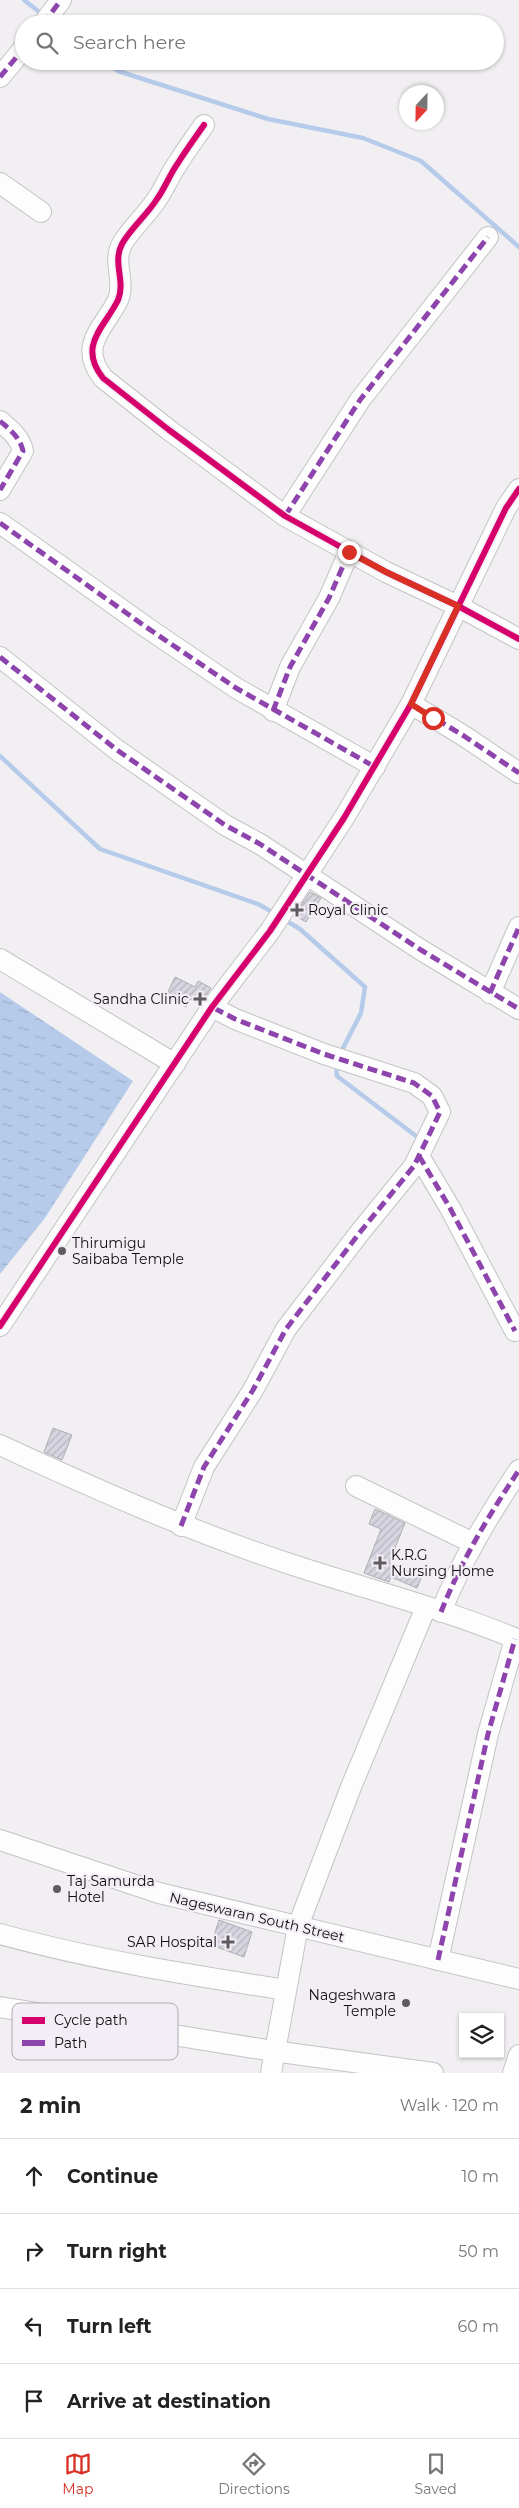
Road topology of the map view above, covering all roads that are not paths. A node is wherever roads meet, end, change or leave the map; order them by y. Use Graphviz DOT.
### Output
graph roads {
  1 [pos="61,0"];
  2 [pos="50,15"];
  3 [pos="15,59"];
  4 [pos="0,77"];
  5 [pos="204,125"];
  6 [pos="0,182"];
  7 [pos="41,212"];
  8 [pos="488,237"];
  9 [pos="0,421"];
  10 [pos="519,489"];
  11 [pos="0,490"];
  12 [pos="285,516"];
  13 [pos="0,523"];
  14 [pos="349,552"];
  15 [pos="458,606"];
  16 [pos="519,639"];
  17 [pos="0,657"];
  18 [pos="411,704"];
  19 [pos="273,711"];
  20 [pos="375,767"];
  21 [pos="519,774"];
  22 [pos="305,876"];
  23 [pos="519,927"];
  24 [pos="0,959"];
  25 [pos="490,993"];
  26 [pos="212,1007"];
  27 [pos="519,1009"];
  28 [pos="175,1064"];
  29 [pos="417,1161"];
  30 [pos="0,1326"];
  31 [pos="515,1332"];
  32 [pos="0,1445"];
  33 [pos="519,1470"];
  34 [pos="356,1486"];
  35 [pos="181,1526"];
  36 [pos="473,1543"];
  37 [pos="434,1609"];
  38 [pos="517,1639"];
  39 [pos="0,1840"];
  40 [pos="298,1926"];
  41 [pos="0,1934"];
  42 [pos="438,1960"];
  43 [pos="519,1979"];
  44 [pos="286,1990"];
  45 [pos="178,2036"];
  46 [pos="273,2051"];
  47 [pos="519,2055"];
  48 [pos="270,2073"];
  49 [pos="433,2073"];
  50 [pos="513,2073"];
  1 -- 2 [label="street"];
  3 -- 4 [label="street"];
  5 -- 12 [label="street"];
  6 -- 7 [label="street"];
  8 -- 12 [label="street"];
  9 -- 11 [label="street"];
  10 -- 15 [label="street"];
  12 -- 14 [label="street"];
  13 -- 19 [label="street"];
  14 -- 15 [label="street"];
  14 -- 19 [label="street"];
  15 -- 16 [label="street"];
  15 -- 18 [label="street"];
  17 -- 22 [label="street"];
  18 -- 20 [label="street"];
  18 -- 21 [label="street"];
  19 -- 20 [label="street"];
  20 -- 22 [label="street"];
  22 -- 25 [label="street"];
  22 -- 26 [label="street"];
  23 -- 25 [label="street"];
  24 -- 28 [label="street"];
  25 -- 27 [label="street"];
  26 -- 28 [label="street"];
  26 -- 29 [label="street"];
  28 -- 30 [label="street"];
  29 -- 31 [label="street"];
  29 -- 35 [label="street"];
  32 -- 35 [label="street"];
  33 -- 36 [label="street"];
  34 -- 36 [label="street"];
  35 -- 37 [label="street"];
  36 -- 37 [label="street"];
  37 -- 38 [label="street"];
  37 -- 40 [label="street"];
  38 -- 42 [label="street"];
  39 -- 40 [label="street, Nageswaran South Street"];
  40 -- 42 [label="street, Nageswaran South Street"];
  40 -- 44 [label="street"];
  41 -- 44 [label="street"];
  42 -- 43 [label="street, Nageswaran South Street"];
  44 -- 46 [label="street"];
  45 -- 46 [label="street"];
  46 -- 48 [label="street"];
  46 -- 49 [label="street"];
  47 -- 50 [label="street"];
}
